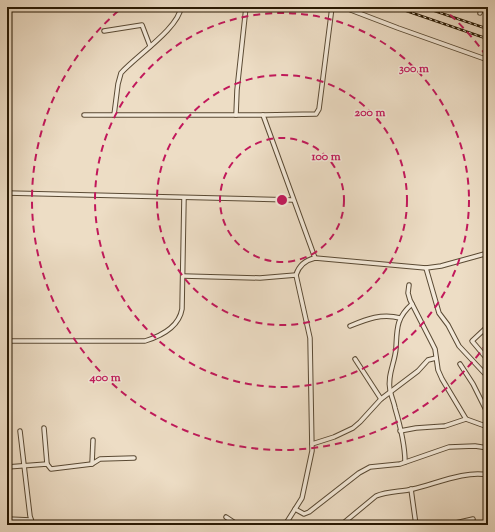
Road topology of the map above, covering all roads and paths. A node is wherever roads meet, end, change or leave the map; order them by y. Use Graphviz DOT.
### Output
graph roads {
  1 [pos="181,7"];
  2 [pos="246,7"];
  3 [pos="332,7"];
  4 [pos="343,7"];
  5 [pos="482,7"];
  6 [pos="480,13"];
  7 [pos="104,31"];
  8 [pos="150,46"];
  9 [pos="488,60"];
  10 [pos="84,115"];
  11 [pos="114,115"];
  12 [pos="236,115"];
  13 [pos="263,115"];
  14 [pos="7,193"];
  15 [pos="184,198"];
  16 [pos="293,200"];
  17 [pos="488,253"];
  18 [pos="315,258"];
  19 [pos="426,268"];
  20 [pos="296,275"];
  21 [pos="183,276"];
  22 [pos="409,285"];
  23 [pos="412,304"];
  24 [pos="400,318"];
  25 [pos="350,326"];
  26 [pos="487,329"];
  27 [pos="7,341"];
  28 [pos="436,358"];
  29 [pos="355,359"];
  30 [pos="488,360"];
  31 [pos="460,364"];
  32 [pos="488,380"];
  33 [pos="390,391"];
  34 [pos="381,398"];
  35 [pos="488,414"];
  36 [pos="466,419"];
  37 [pos="44,428"];
  38 [pos="488,428"];
  39 [pos="20,431"];
  40 [pos="400,431"];
  41 [pos="93,440"];
  42 [pos="312,444"];
  43 [pos="488,448"];
  44 [pos="134,458"];
  45 [pos="405,462"];
  46 [pos="47,464"];
  47 [pos="92,464"];
  48 [pos="23,465"];
  49 [pos="7,467"];
  50 [pos="488,475"];
  51 [pos="412,490"];
  52 [pos="295,510"];
  53 [pos="226,517"];
  54 [pos="7,519"];
  55 [pos="473,519"];
  56 [pos="32,520"];
  57 [pos="33,525"];
  58 [pos="238,525"];
  59 [pos="286,525"];
  60 [pos="341,525"];
  61 [pos="416,525"];
  62 [pos="447,525"];
  1 -- 8 [label="street"];
  2 -- 12 [label="street"];
  3 -- 13 [label="street"];
  4 -- 9 [label="street"];
  5 -- 6 [label="street"];
  7 -- 8 [label="street"];
  8 -- 11 [label="street"];
  10 -- 11 [label="street"];
  11 -- 12 [label="street"];
  12 -- 13 [label="street"];
  13 -- 16 [label="street"];
  14 -- 15 [label="street"];
  15 -- 16 [label="street"];
  15 -- 21 [label="street"];
  16 -- 18 [label="street"];
  17 -- 19 [label="street"];
  18 -- 19 [label="street"];
  18 -- 20 [label="street"];
  19 -- 32 [label="street"];
  20 -- 21 [label="street"];
  20 -- 42 [label="street"];
  21 -- 27 [label="street"];
  22 -- 23 [label="street"];
  23 -- 24 [label="street"];
  23 -- 28 [label="street"];
  24 -- 25 [label="street"];
  24 -- 33 [label="street"];
  26 -- 30 [label="street"];
  28 -- 33 [label="street"];
  28 -- 36 [label="street"];
  29 -- 34 [label="street"];
  31 -- 35 [label="street"];
  33 -- 34 [label="street"];
  33 -- 40 [label="street"];
  34 -- 42 [label="street"];
  36 -- 38 [label="street"];
  36 -- 40 [label="street"];
  37 -- 46 [label="street"];
  39 -- 48 [label="street"];
  40 -- 45 [label="street"];
  41 -- 47 [label="street"];
  42 -- 52 [label="street"];
  43 -- 45 [label="street"];
  44 -- 47 [label="street"];
  45 -- 52 [label="street"];
  46 -- 47 [label="street"];
  46 -- 48 [label="street"];
  48 -- 49 [label="street"];
  48 -- 56 [label="street"];
  50 -- 51 [label="street"];
  51 -- 60 [label="street"];
  51 -- 61 [label="street"];
  52 -- 59 [label="street"];
  53 -- 58 [label="street"];
  54 -- 56 [label="street"];
  55 -- 62 [label="street"];
  56 -- 57 [label="street"];
}
